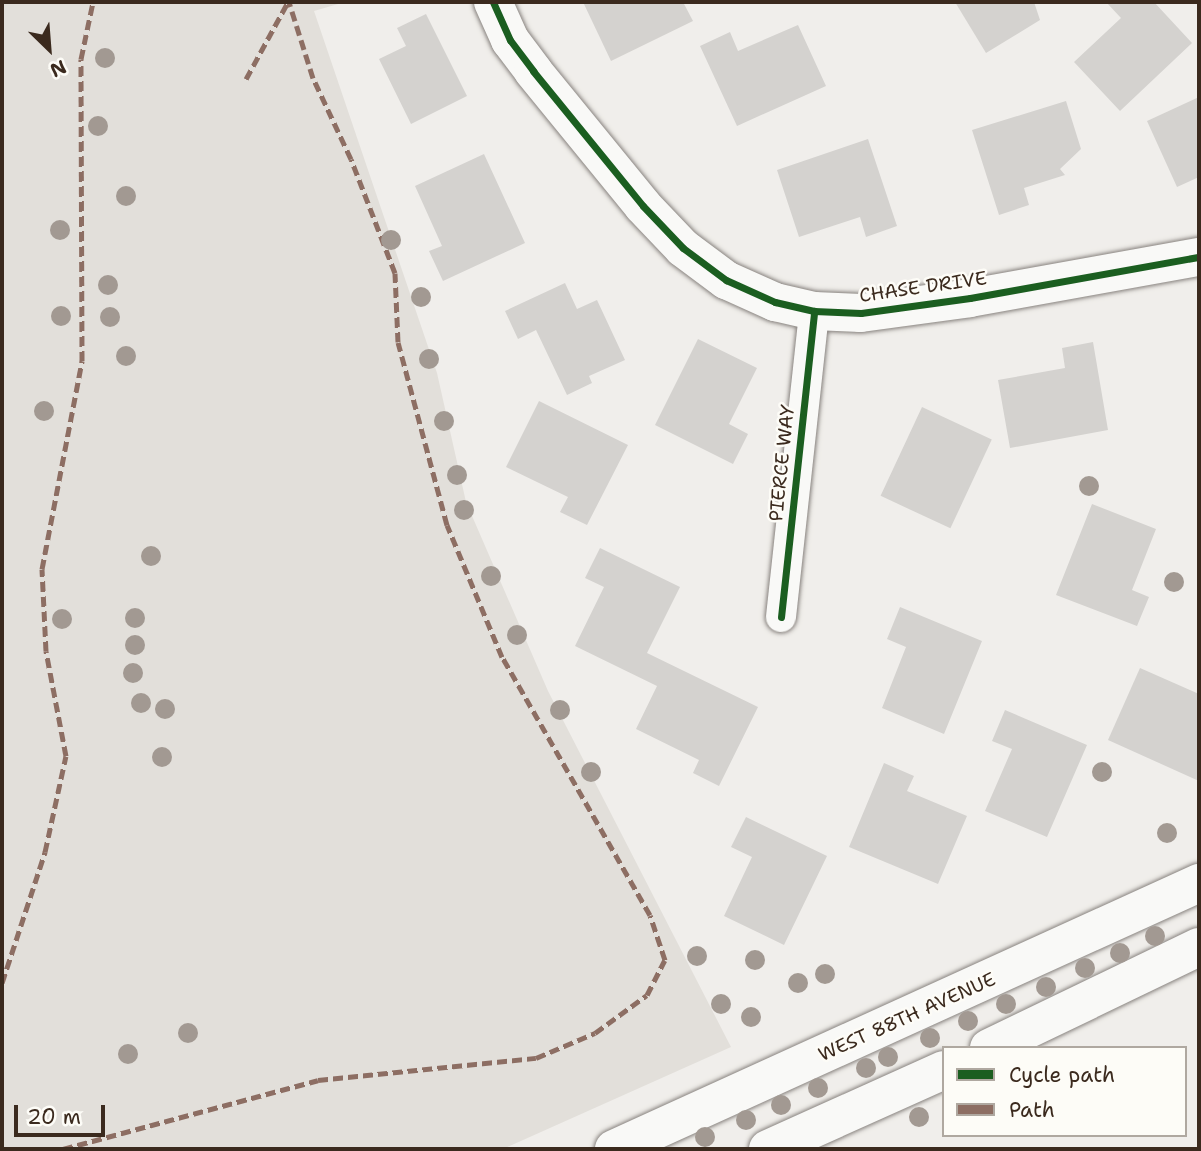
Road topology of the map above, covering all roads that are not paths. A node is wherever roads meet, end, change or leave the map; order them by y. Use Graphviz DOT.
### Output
graph roads {
  1 [pos="493,2"];
  2 [pos="1199,257"];
  3 [pos="814,311"];
  4 [pos="781,617"];
  5 [pos="1199,883"];
  6 [pos="1199,947"];
  7 [pos="993,1046"];
  8 [pos="942,1071"];
  9 [pos="614,1149"];
  10 [pos="768,1149"];
  1 -- 3 [label="main road, CHASE DRIVE"];
  2 -- 3 [label="main road, CHASE DRIVE"];
  3 -- 4 [label="street, PIERCE WAY"];
  5 -- 9 [label="main road, WEST 88TH AVENUE"];
  6 -- 7 [label="main road"];
  8 -- 10 [label="main road"];
}
